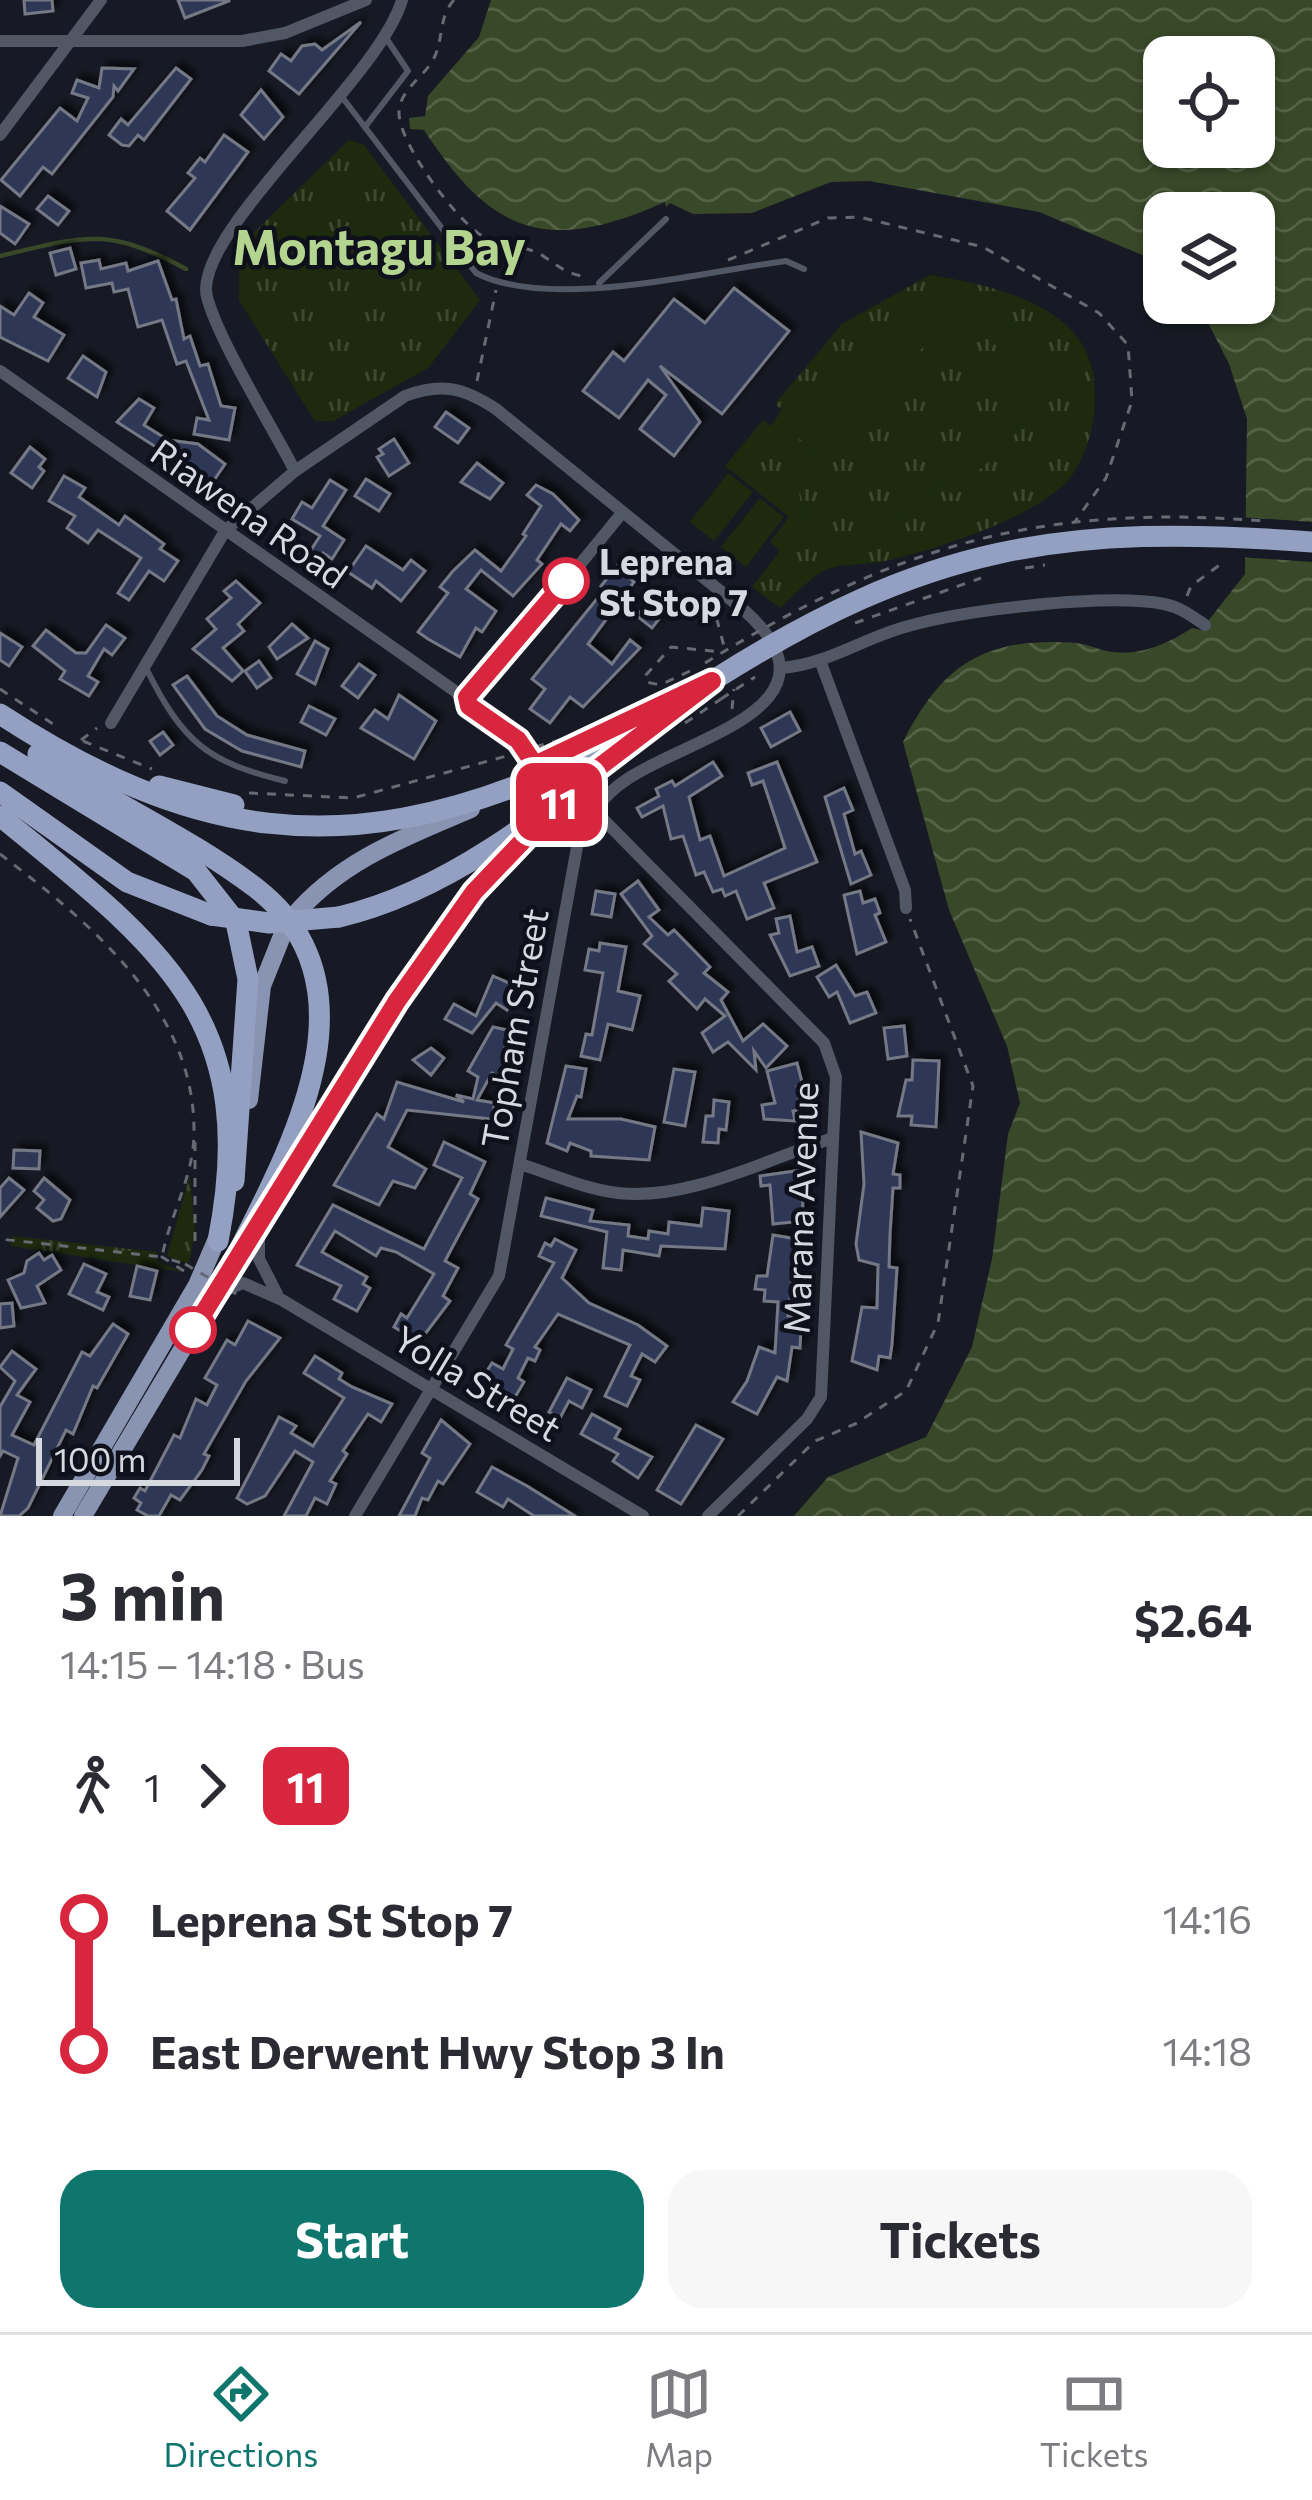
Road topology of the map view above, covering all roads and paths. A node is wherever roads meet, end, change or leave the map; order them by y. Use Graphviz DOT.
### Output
graph roads {
  1 [pos="100,0"];
  2 [pos="366,0"];
  3 [pos="402,0"];
  4 [pos="454,0"];
  5 [pos="386,38"];
  6 [pos="0,41"];
  7 [pos="69,44"];
  8 [pos="342,97"];
  9 [pos="365,128"];
  10 [pos="0,135"];
  11 [pos="666,219"];
  12 [pos="490,241"];
  13 [pos="724,262"];
  14 [pos="804,269"];
  15 [pos="605,278"];
  16 [pos="497,284"];
  17 [pos="597,286"];
  18 [pos="0,371"];
  19 [pos="474,394"];
  20 [pos="1113,462"];
  21 [pos="295,471"];
  22 [pos="622,513"];
  23 [pos="225,531"];
  24 [pos="1312,542"];
  25 [pos="1056,560"];
  26 [pos="1225,561"];
  27 [pos="1017,567"];
  28 [pos="997,572"];
  29 [pos="1183,609"];
  30 [pos="848,623"];
  31 [pos="1205,625"];
  32 [pos="726,653"];
  33 [pos="821,663"];
  34 [pos="144,665"];
  35 [pos="776,668"];
  36 [pos="708,684"];
  37 [pos="467,697"];
  38 [pos="0,709"];
  39 [pos="110,723"];
  40 [pos="0,727"];
  41 [pos="81,740"];
  42 [pos="0,752"];
  43 [pos="542,768"];
  44 [pos="285,781"];
  45 [pos="577,784"];
  46 [pos="0,792"];
  47 [pos="594,810"];
  48 [pos="0,816"];
  49 [pos="0,854"];
  50 [pos="907,908"];
  51 [pos="194,1134"];
  52 [pos="833,1138"];
  53 [pos="520,1164"];
  54 [pos="234,1181"];
  55 [pos="259,1222"];
  56 [pos="0,1239"];
  57 [pos="218,1241"];
  58 [pos="162,1257"];
  59 [pos="182,1269"];
  60 [pos="188,1274"];
  61 [pos="216,1283"];
  62 [pos="241,1298"];
  63 [pos="282,1300"];
  64 [pos="433,1391"];
  65 [pos="62,1516"];
  66 [pos="83,1516"];
  67 [pos="355,1516"];
  68 [pos="644,1516"];
  69 [pos="708,1516"];
  70 [pos="739,1516"];
  1 -- 7 [label="street"];
  2 -- 7 [label="street"];
  3 -- 5 [label="street"];
  4 -- 12 [label="path"];
  5 -- 8 [label="street"];
  5 -- 9 [label="lane"];
  6 -- 7 [label="street"];
  7 -- 10 [label="street"];
  8 -- 9 [label="lane"];
  8 -- 21 [label="street"];
  9 -- 16 [label="lane"];
  11 -- 15 [label="lane"];
  12 -- 15 [label="path"];
  12 -- 16 [label="path"];
  13 -- 20 [label="path"];
  14 -- 17 [label="lane"];
  15 -- 17 [label="lane"];
  16 -- 17 [label="lane"];
  16 -- 19 [label="path"];
  18 -- 23 [label="street, Riawena Road"];
  19 -- 21 [label="street"];
  19 -- 22 [label="street"];
  21 -- 23 [label="street"];
  22 -- 35 [label="street"];
  22 -- 37 [label="street"];
  23 -- 34 [label="street"];
  23 -- 37 [label="street, Riawena Road"];
  24 -- 36 [label="highway, bridge"];
  25 -- 27 [label="path"];
  26 -- 29 [label="path"];
  28 -- 30 [label="path"];
  29 -- 31 [label="street"];
  29 -- 33 [label="street"];
  32 -- 36 [label="path"];
  33 -- 35 [label="street"];
  33 -- 50 [label="street"];
  34 -- 39 [label="street"];
  34 -- 44 [label="lane"];
  35 -- 36 [label="path, bridge"];
  35 -- 47 [label="street, Topham Street"];
  36 -- 43 [label="highway"];
  36 -- 45 [label="highway"];
  37 -- 43 [label="lane"];
  38 -- 43 [label="highway"];
  38 -- 43 [label="highway"];
  39 -- 41 [label="path"];
  40 -- 61 [label="highway"];
  42 -- 54 [label="highway"];
  43 -- 54 [label="main road"];
  45 -- 46 [label="highway, bridge"];
  45 -- 55 [label="main road"];
  47 -- 52 [label="street, Marana Avenue"];
  47 -- 53 [label="street, Topham Street"];
  48 -- 57 [label="highway"];
  49 -- 51 [label="path"];
  50 -- 70 [label="path"];
  51 -- 58 [label="path"];
  51 -- 60 [label="path"];
  52 -- 53 [label="street"];
  52 -- 69 [label="street, Marana Avenue"];
  53 -- 64 [label="street, Topham Street"];
  54 -- 57 [label="main road"];
  55 -- 61 [label="main road"];
  55 -- 63 [label="street"];
  56 -- 58 [label="path"];
  57 -- 65 [label="main road"];
  58 -- 59 [label="path"];
  58 -- 61 [label="path, bridge"];
  61 -- 62 [label="path, bridge"];
  61 -- 63 [label="street, Yolla Street"];
  61 -- 66 [label="main road"];
  63 -- 64 [label="street, Yolla Street"];
  64 -- 67 [label="street, Topham Street"];
  64 -- 68 [label="street, Yolla Street"];
}
